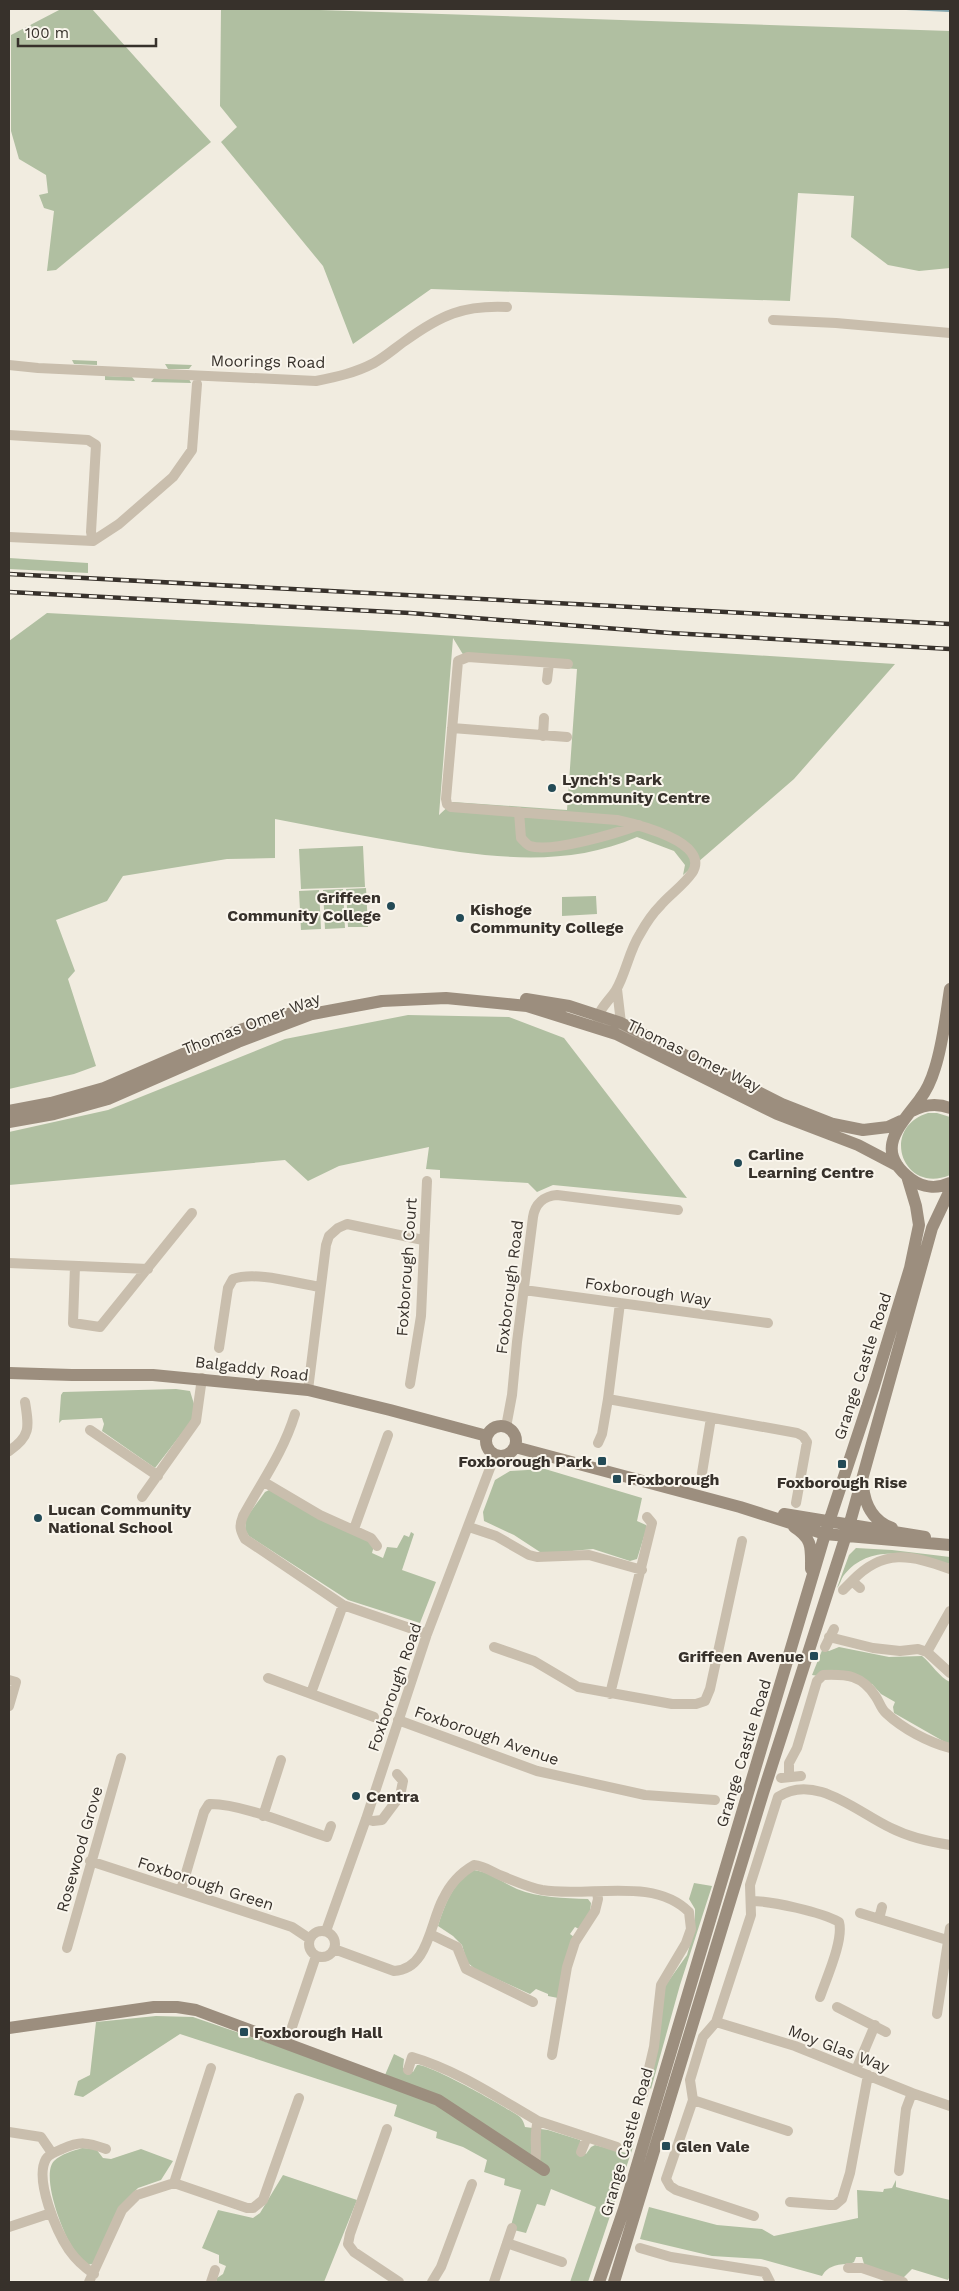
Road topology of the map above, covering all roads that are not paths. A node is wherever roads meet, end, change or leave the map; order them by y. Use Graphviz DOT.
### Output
graph roads {
  1 [pos="508,307"];
  2 [pos="773,320"];
  3 [pos="950,333"];
  4 [pos="9,365"];
  5 [pos="197,384"];
  6 [pos="9,435"];
  7 [pos="9,537"];
  8 [pos="93,541"];
  9 [pos="548,663"];
  10 [pos="568,664"];
  11 [pos="547,680"];
  12 [pos="544,718"];
  13 [pos="452,728"];
  14 [pos="543,736"];
  15 [pos="567,738"];
  16 [pos="519,812"];
  17 [pos="640,825"];
  18 [pos="617,989"];
  19 [pos="950,989"];
  20 [pos="598,1015"];
  21 [pos="621,1023"];
  22 [pos="600,1030"];
  23 [pos="950,1108"];
  24 [pos="9,1111"];
  25 [pos="906,1117"];
  26 [pos="9,1122"];
  27 [pos="898,1166"];
  28 [pos="907,1176"];
  29 [pos="427,1181"];
  30 [pos="950,1183"];
  31 [pos="950,1190"];
  32 [pos="678,1210"];
  33 [pos="192,1213"];
  34 [pos="423,1240"];
  35 [pos="9,1263"];
  36 [pos="75,1266"];
  37 [pos="148,1269"];
  38 [pos="320,1288"];
  39 [pos="524,1290"];
  40 [pos="620,1303"];
  41 [pos="768,1323"];
  42 [pos="219,1348"];
  43 [pos="9,1373"];
  44 [pos="202,1378"];
  45 [pos="410,1384"];
  46 [pos="308,1390"];
  47 [pos="608,1399"];
  48 [pos="25,1402"];
  49 [pos="294,1414"];
  50 [pos="711,1418"];
  51 [pos="506,1427"];
  52 [pos="90,1430"];
  53 [pos="388,1435"];
  54 [pos="487,1436"];
  55 [pos="598,1443"];
  56 [pos="515,1446"];
  57 [pos="9,1451"];
  58 [pos="495,1455"];
  59 [pos="702,1473"];
  60 [pos="158,1476"];
  61 [pos="862,1481"];
  62 [pos="264,1482"];
  63 [pos="142,1497"];
  64 [pos="796,1502"];
  65 [pos="740,1507"];
  66 [pos="647,1517"];
  67 [pos="783,1521"];
  68 [pos="829,1522"];
  69 [pos="469,1527"];
  70 [pos="354,1529"];
  71 [pos="847,1532"];
  72 [pos="904,1533"];
  73 [pos="825,1534"];
  74 [pos="742,1541"];
  75 [pos="950,1543"];
  76 [pos="378,1546"];
  77 [pos="950,1569"];
  78 [pos="642,1570"];
  79 [pos="852,1580"];
  80 [pos="811,1587"];
  81 [pos="860,1588"];
  82 [pos="844,1590"];
  83 [pos="343,1605"];
  84 [pos="950,1611"];
  85 [pos="427,1634"];
  86 [pos="829,1638"];
  87 [pos="494,1647"];
  88 [pos="928,1652"];
  89 [pos="950,1673"];
  90 [pos="268,1678"];
  91 [pos="9,1680"];
  92 [pos="311,1693"];
  93 [pos="610,1694"];
  94 [pos="9,1706"];
  95 [pos="374,1717"];
  96 [pos="398,1720"];
  97 [pos="950,1748"];
  98 [pos="121,1758"];
  99 [pos="281,1760"];
  100 [pos="397,1774"];
  101 [pos="801,1776"];
  102 [pos="715,1800"];
  103 [pos="264,1816"];
  104 [pos="366,1818"];
  105 [pos="331,1826"];
  106 [pos="950,1845"];
  107 [pos="90,1860"];
  108 [pos="181,1890"];
  109 [pos="597,1892"];
  110 [pos="751,1901"];
  111 [pos="882,1906"];
  112 [pos="860,1913"];
  113 [pos="879,1919"];
  114 [pos="950,1928"];
  115 [pos="326,1931"];
  116 [pos="430,1934"];
  117 [pos="310,1939"];
  118 [pos="947,1940"];
  119 [pos="67,1948"];
  120 [pos="334,1949"];
  121 [pos="316,1956"];
  122 [pos="939,1997"];
  123 [pos="820,1999"];
  124 [pos="950,1999"];
  125 [pos="533,2002"];
  126 [pos="837,2007"];
  127 [pos="938,2014"];
  128 [pos="716,2022"];
  129 [pos="875,2025"];
  130 [pos="9,2028"];
  131 [pos="886,2032"];
  132 [pos="284,2042"];
  133 [pos="552,2055"];
  134 [pos="211,2068"];
  135 [pos="408,2070"];
  136 [pos="856,2070"];
  137 [pos="868,2075"];
  138 [pos="912,2093"];
  139 [pos="643,2094"];
  140 [pos="299,2098"];
  141 [pos="693,2100"];
  142 [pos="950,2106"];
  143 [pos="538,2122"];
  144 [pos="387,2129"];
  145 [pos="785,2130"];
  146 [pos="9,2132"];
  147 [pos="587,2136"];
  148 [pos="617,2147"];
  149 [pos="106,2149"];
  150 [pos="581,2152"];
  151 [pos="52,2153"];
  152 [pos="540,2167"];
  153 [pos="899,2171"];
  154 [pos="174,2183"];
  155 [pos="472,2184"];
  156 [pos="790,2202"];
  157 [pos="51,2213"];
  158 [pos="754,2216"];
  159 [pos="9,2227"];
  160 [pos="512,2228"];
  161 [pos="508,2243"];
  162 [pos="640,2248"];
  163 [pos="562,2262"];
  164 [pos="848,2268"];
  165 [pos="215,2270"];
  166 [pos="92,2278"];
  167 [pos="211,2282"];
  168 [pos="399,2282"];
  169 [pos="432,2282"];
  170 [pos="494,2282"];
  171 [pos="599,2282"];
  172 [pos="614,2282"];
  173 [pos="770,2282"];
  174 [pos="903,2282"];
  1 -- 4 [label="street, Moorings Road"];
  2 -- 3 [label="street"];
  5 -- 8 [label="street"];
  6 -- 8 [label="street"];
  7 -- 8 [label="street"];
  9 -- 10 [label="street"];
  9 -- 11 [label="street"];
  9 -- 13 [label="street"];
  12 -- 14 [label="street"];
  13 -- 14 [label="street"];
  13 -- 16 [label="street"];
  14 -- 15 [label="street"];
  16 -- 17 [label="street"];
  16 -- 17 [label="street"];
  17 -- 18 [label="street"];
  18 -- 20 [label="street"];
  18 -- 21 [label="street"];
  19 -- 25 [label="street"];
  20 -- 21 [label="street, Thomas Omer Way"];
  20 -- 22 [label="street"];
  20 -- 24 [label="street, Thomas Omer Way"];
  21 -- 25 [label="street, Thomas Omer Way"];
  22 -- 26 [label="street, Thomas Omer Way"];
  22 -- 27 [label="street, Thomas Omer Way"];
  23 -- 25 [label="street"];
  25 -- 27 [label="street"];
  27 -- 28 [label="street, Grange Castle Road"];
  28 -- 30 [label="street, Grange Castle Road"];
  28 -- 68 [label="street, Grange Castle Road"];
  29 -- 34 [label="street, Foxborough Court"];
  31 -- 61 [label="street, Grange Castle Road"];
  32 -- 39 [label="street, Foxborough Road"];
  33 -- 37 [label="street"];
  34 -- 38 [label="street"];
  34 -- 45 [label="street, Foxborough Court"];
  35 -- 36 [label="street"];
  36 -- 37 [label="street"];
  36 -- 37 [label="street"];
  38 -- 42 [label="street"];
  38 -- 46 [label="street"];
  39 -- 40 [label="street, Foxborough Way"];
  39 -- 51 [label="street, Foxborough Road"];
  40 -- 41 [label="street, Foxborough Way"];
  40 -- 47 [label="street"];
  43 -- 44 [label="street, Balgaddy Road"];
  44 -- 46 [label="street, Balgaddy Road"];
  44 -- 60 [label="street"];
  46 -- 54 [label="street, Balgaddy Road"];
  47 -- 50 [label="street"];
  47 -- 55 [label="street"];
  48 -- 57 [label="street"];
  49 -- 62 [label="street"];
  50 -- 59 [label="street"];
  50 -- 64 [label="street"];
  51 -- 54 [label="street"];
  51 -- 56 [label="street"];
  52 -- 60 [label="street"];
  53 -- 70 [label="street"];
  54 -- 58 [label="street"];
  56 -- 58 [label="street"];
  56 -- 65 [label="street"];
  58 -- 69 [label="street, Foxborough Road"];
  60 -- 63 [label="street"];
  61 -- 71 [label="street, Grange Castle Road"];
  61 -- 72 [label="street"];
  62 -- 70 [label="street"];
  62 -- 83 [label="street"];
  65 -- 67 [label="street"];
  65 -- 68 [label="street"];
  66 -- 78 [label="street"];
  67 -- 73 [label="street"];
  67 -- 80 [label="street"];
  68 -- 71 [label="street"];
  68 -- 73 [label="street, Grange Castle Road"];
  69 -- 78 [label="street"];
  69 -- 85 [label="street, Foxborough Road"];
  70 -- 76 [label="street"];
  71 -- 72 [label="street"];
  71 -- 73 [label="street"];
  71 -- 75 [label="street"];
  71 -- 172 [label="street, Grange Castle Road"];
  72 -- 75 [label="street"];
  73 -- 80 [label="street, Grange Castle Road"];
  74 -- 93 [label="street"];
  77 -- 79 [label="street"];
  78 -- 93 [label="street"];
  79 -- 81 [label="street"];
  79 -- 82 [label="street"];
  80 -- 171 [label="street, Grange Castle Road"];
  83 -- 85 [label="street"];
  83 -- 92 [label="street"];
  84 -- 88 [label="street"];
  85 -- 96 [label="street, Foxborough Road"];
  86 -- 88 [label="street"];
  87 -- 93 [label="street"];
  88 -- 89 [label="street"];
  90 -- 92 [label="street"];
  91 -- 94 [label="street"];
  92 -- 95 [label="street"];
  96 -- 102 [label="street, Foxborough Avenue"];
  96 -- 104 [label="street, Foxborough Road"];
  97 -- 101 [label="street"];
  98 -- 107 [label="street, Rosewood Grove"];
  99 -- 103 [label="street"];
  100 -- 104 [label="street"];
  103 -- 105 [label="street"];
  103 -- 108 [label="street"];
  104 -- 115 [label="street, Foxborough Road"];
  106 -- 110 [label="street"];
  107 -- 108 [label="street, Foxborough Green"];
  107 -- 119 [label="street, Rosewood Grove"];
  108 -- 117 [label="street, Foxborough Green"];
  109 -- 116 [label="street"];
  109 -- 133 [label="street"];
  109 -- 139 [label="street"];
  110 -- 123 [label="street"];
  110 -- 128 [label="street"];
  111 -- 113 [label="street"];
  112 -- 113 [label="street"];
  113 -- 118 [label="street"];
  114 -- 118 [label="street"];
  115 -- 117 [label="street"];
  115 -- 120 [label="street"];
  116 -- 120 [label="street"];
  116 -- 125 [label="street"];
  117 -- 121 [label="street"];
  118 -- 122 [label="street"];
  120 -- 121 [label="street"];
  121 -- 132 [label="street"];
  122 -- 124 [label="street"];
  122 -- 127 [label="street"];
  126 -- 129 [label="street"];
  128 -- 136 [label="street, Moy Glas Way"];
  128 -- 141 [label="street"];
  129 -- 131 [label="street"];
  129 -- 136 [label="street"];
  130 -- 132 [label="street"];
  132 -- 152 [label="street"];
  134 -- 154 [label="street"];
  135 -- 143 [label="street"];
  136 -- 137 [label="street, Moy Glas Way"];
  137 -- 138 [label="street, Moy Glas Way"];
  137 -- 156 [label="street"];
  138 -- 142 [label="street, Moy Glas Way"];
  138 -- 153 [label="street"];
  140 -- 154 [label="street"];
  141 -- 145 [label="street"];
  141 -- 158 [label="street"];
  143 -- 147 [label="street"];
  143 -- 152 [label="street"];
  144 -- 168 [label="street"];
  146 -- 151 [label="street"];
  147 -- 148 [label="street"];
  147 -- 150 [label="street"];
  149 -- 151 [label="street"];
  151 -- 157 [label="street"];
  154 -- 166 [label="street"];
  155 -- 169 [label="street"];
  157 -- 159 [label="street"];
  157 -- 166 [label="street"];
  160 -- 161 [label="street"];
  161 -- 163 [label="street"];
  161 -- 170 [label="street"];
  162 -- 173 [label="street"];
  164 -- 174 [label="street"];
  165 -- 167 [label="street"];
}
